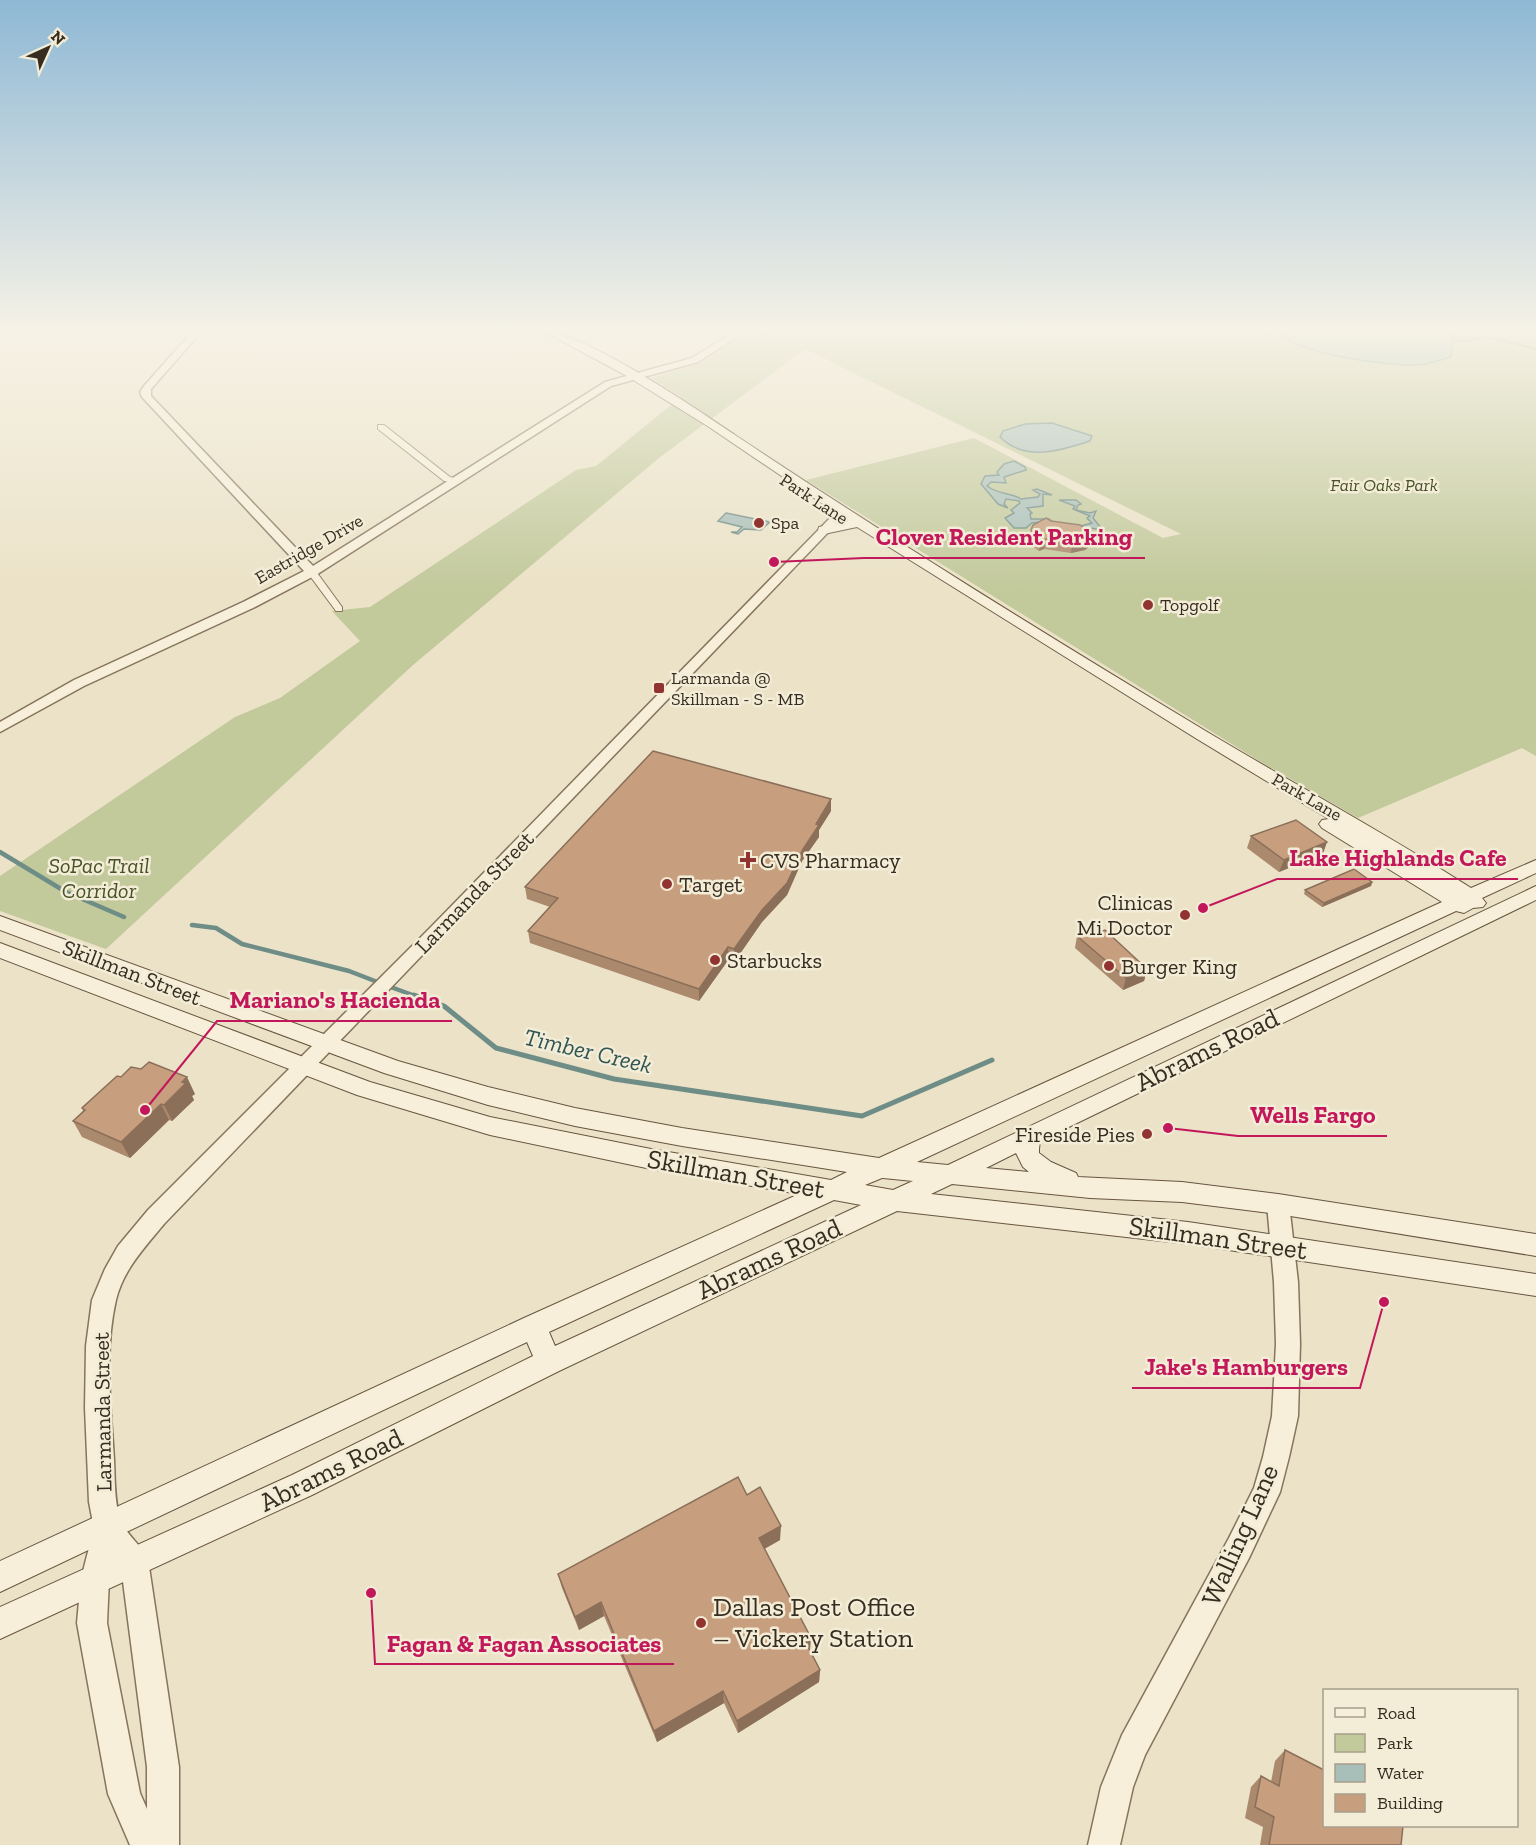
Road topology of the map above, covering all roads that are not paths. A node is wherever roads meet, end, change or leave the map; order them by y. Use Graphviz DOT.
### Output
graph roads {
  1 [pos="167,418"];
  2 [pos="553,418"];
  3 [pos="693,418"];
  4 [pos="381,427"];
  5 [pos="454,481"];
  6 [pos="845,518"];
  7 [pos="312,572"];
  8 [pos="339,609"];
  9 [pos="0,728"];
  10 [pos="1536,866"];
  11 [pos="1536,892"];
  12 [pos="1463,900"];
  13 [pos="1486,916"];
  14 [pos="0,922"];
  15 [pos="0,950"];
  16 [pos="1235,1004"];
  17 [pos="1260,1025"];
  18 [pos="325,1044"];
  19 [pos="303,1066"];
  20 [pos="1032,1135"];
  21 [pos="883,1168"];
  22 [pos="950,1175"];
  23 [pos="1090,1188"];
  24 [pos="834,1191"];
  25 [pos="892,1200"];
  26 [pos="1278,1204"];
  27 [pos="1536,1245"];
  28 [pos="1282,1246"];
  29 [pos="1536,1285"];
  30 [pos="533,1326"];
  31 [pos="549,1362"];
  32 [pos="108,1528"];
  33 [pos="134,1560"];
  34 [pos="0,1576"];
  35 [pos="95,1579"];
  36 [pos="0,1623"];
  37 [pos="146,1845"];
  38 [pos="163,1845"];
  39 [pos="1104,1845"];
  1 -- 7 [label="street"];
  2 -- 5 [label="street, Eastridge Drive"];
  3 -- 6 [label="main road, Park Lane"];
  4 -- 5 [label="street"];
  5 -- 7 [label="street, Eastridge Drive"];
  6 -- 12 [label="main road, Park Lane"];
  6 -- 18 [label="street, Larmanda Street"];
  7 -- 8 [label="street"];
  7 -- 9 [label="street, Eastridge Drive"];
  10 -- 12 [label="main road, Abrams Road"];
  11 -- 13 [label="main road, Abrams Road"];
  12 -- 13 [label="main road, Park Lane"];
  12 -- 16 [label="main road, Abrams Road"];
  13 -- 17 [label="main road, Abrams Road"];
  14 -- 18 [label="main road, Skillman Street"];
  15 -- 19 [label="main road, Skillman Street"];
  16 -- 17 [label="main road"];
  16 -- 21 [label="main road, Abrams Road"];
  17 -- 20 [label="main road, Abrams Road"];
  18 -- 19 [label="street, Larmanda Street"];
  18 -- 21 [label="main road, Skillman Street"];
  19 -- 24 [label="main road, Skillman Street"];
  19 -- 32 [label="street, Larmanda Street"];
  20 -- 22 [label="main road, Abrams Road"];
  20 -- 23 [label="main road"];
  21 -- 22 [label="main road, Skillman Street"];
  21 -- 24 [label="main road, Abrams Road"];
  22 -- 23 [label="main road, Skillman Street"];
  22 -- 25 [label="main road, Abrams Road"];
  23 -- 26 [label="main road, Skillman Street"];
  24 -- 25 [label="main road, Skillman Street"];
  24 -- 30 [label="main road, Abrams Road"];
  25 -- 28 [label="main road, Skillman Street"];
  25 -- 31 [label="main road, Abrams Road"];
  26 -- 27 [label="main road, Skillman Street"];
  26 -- 28 [label="street, Walling Lane"];
  28 -- 29 [label="main road, Skillman Street"];
  28 -- 39 [label="street, Walling Lane"];
  30 -- 31 [label="main road"];
  30 -- 32 [label="main road, Abrams Road"];
  31 -- 33 [label="main road, Abrams Road"];
  32 -- 33 [label="street, Larmanda Street"];
  32 -- 34 [label="main road, Abrams Road"];
  32 -- 35 [label="street, Larmanda Street"];
  33 -- 35 [label="main road, Abrams Road"];
  33 -- 38 [label="street"];
  35 -- 36 [label="main road, Abrams Road"];
  35 -- 37 [label="street, Larmanda Street"];
}
